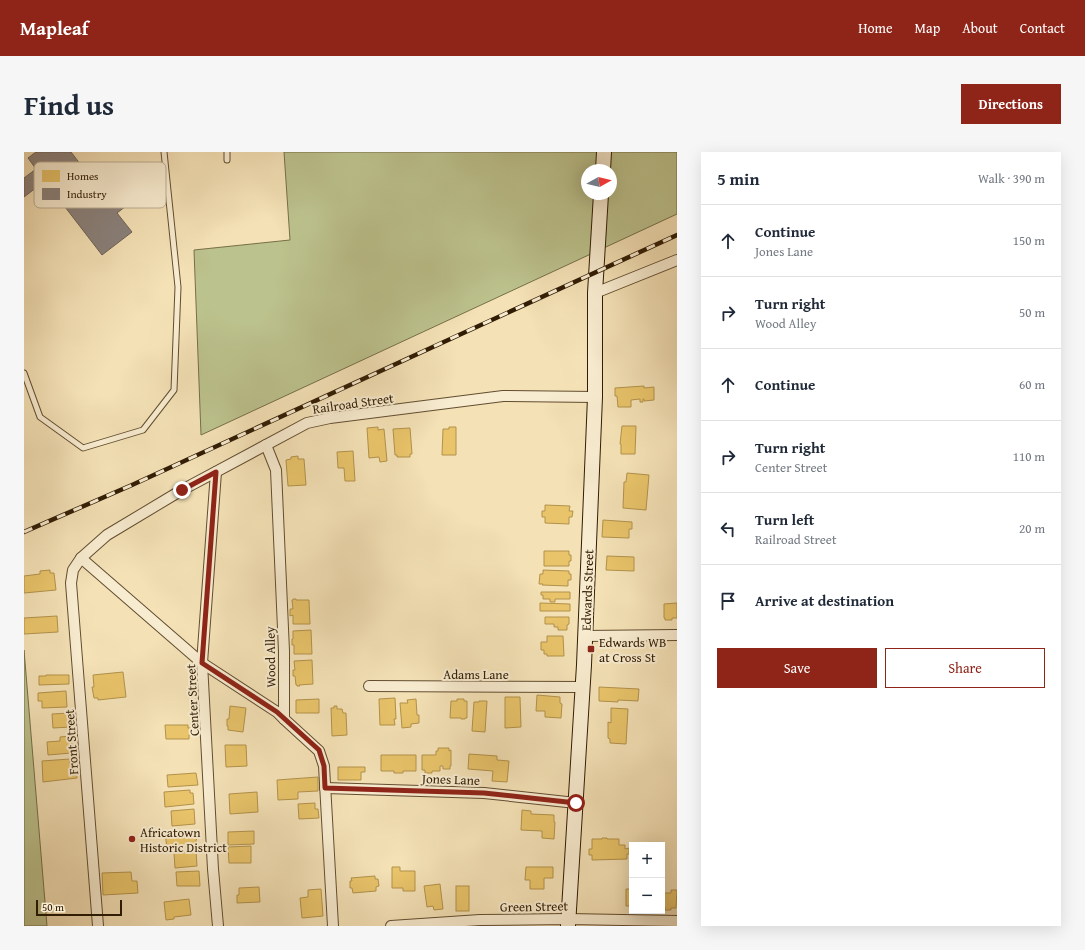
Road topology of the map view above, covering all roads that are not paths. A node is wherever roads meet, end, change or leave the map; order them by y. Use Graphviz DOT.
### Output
graph roads {
  1 [pos="164,152"];
  2 [pos="227,152"];
  3 [pos="604,152"];
  4 [pos="227,160"];
  5 [pos="165,162"];
  6 [pos="603,164"];
  7 [pos="166,171"];
  8 [pos="601,200"];
  9 [pos="677,260"];
  10 [pos="595,293"];
  11 [pos="24,373"];
  12 [pos="595,397"];
  13 [pos="266,445"];
  14 [pos="216,472"];
  15 [pos="82,558"];
  16 [pos="677,635"];
  17 [pos="585,636"];
  18 [pos="202,663"];
  19 [pos="369,686"];
  20 [pos="582,687"];
  21 [pos="284,719"];
  22 [pos="325,788"];
  23 [pos="576,803"];
  24 [pos="677,921"];
  25 [pos="568,922"];
  26 [pos="98,926"];
  27 [pos="218,926"];
  28 [pos="333,926"];
  29 [pos="391,926"];
  1 -- 5 [label="lane"];
  2 -- 4 [label="lane"];
  3 -- 6 [label="street"];
  7 -- 11 [label="lane"];
  8 -- 10 [label="street, Edwards Street"];
  9 -- 10 [label="street"];
  10 -- 12 [label="street, Edwards Street"];
  12 -- 13 [label="street, Railroad Street"];
  12 -- 17 [label="street, Edwards Street"];
  13 -- 14 [label="street, Railroad Street"];
  13 -- 21 [label="street, Wood Alley"];
  14 -- 15 [label="street, Railroad Street"];
  14 -- 18 [label="street, Center Street"];
  15 -- 18 [label="street"];
  15 -- 26 [label="street, Front Street"];
  16 -- 17 [label="street"];
  17 -- 20 [label="street, Edwards Street"];
  18 -- 21 [label="street"];
  18 -- 27 [label="street, Center Street"];
  19 -- 20 [label="street, Adams Lane"];
  20 -- 23 [label="street, Edwards Street"];
  21 -- 22 [label="street"];
  22 -- 23 [label="street, Jones Lane"];
  22 -- 28 [label="street"];
  23 -- 25 [label="street, Edwards Street"];
  24 -- 25 [label="street, Green Street"];
  25 -- 29 [label="street, Green Street"];
}
